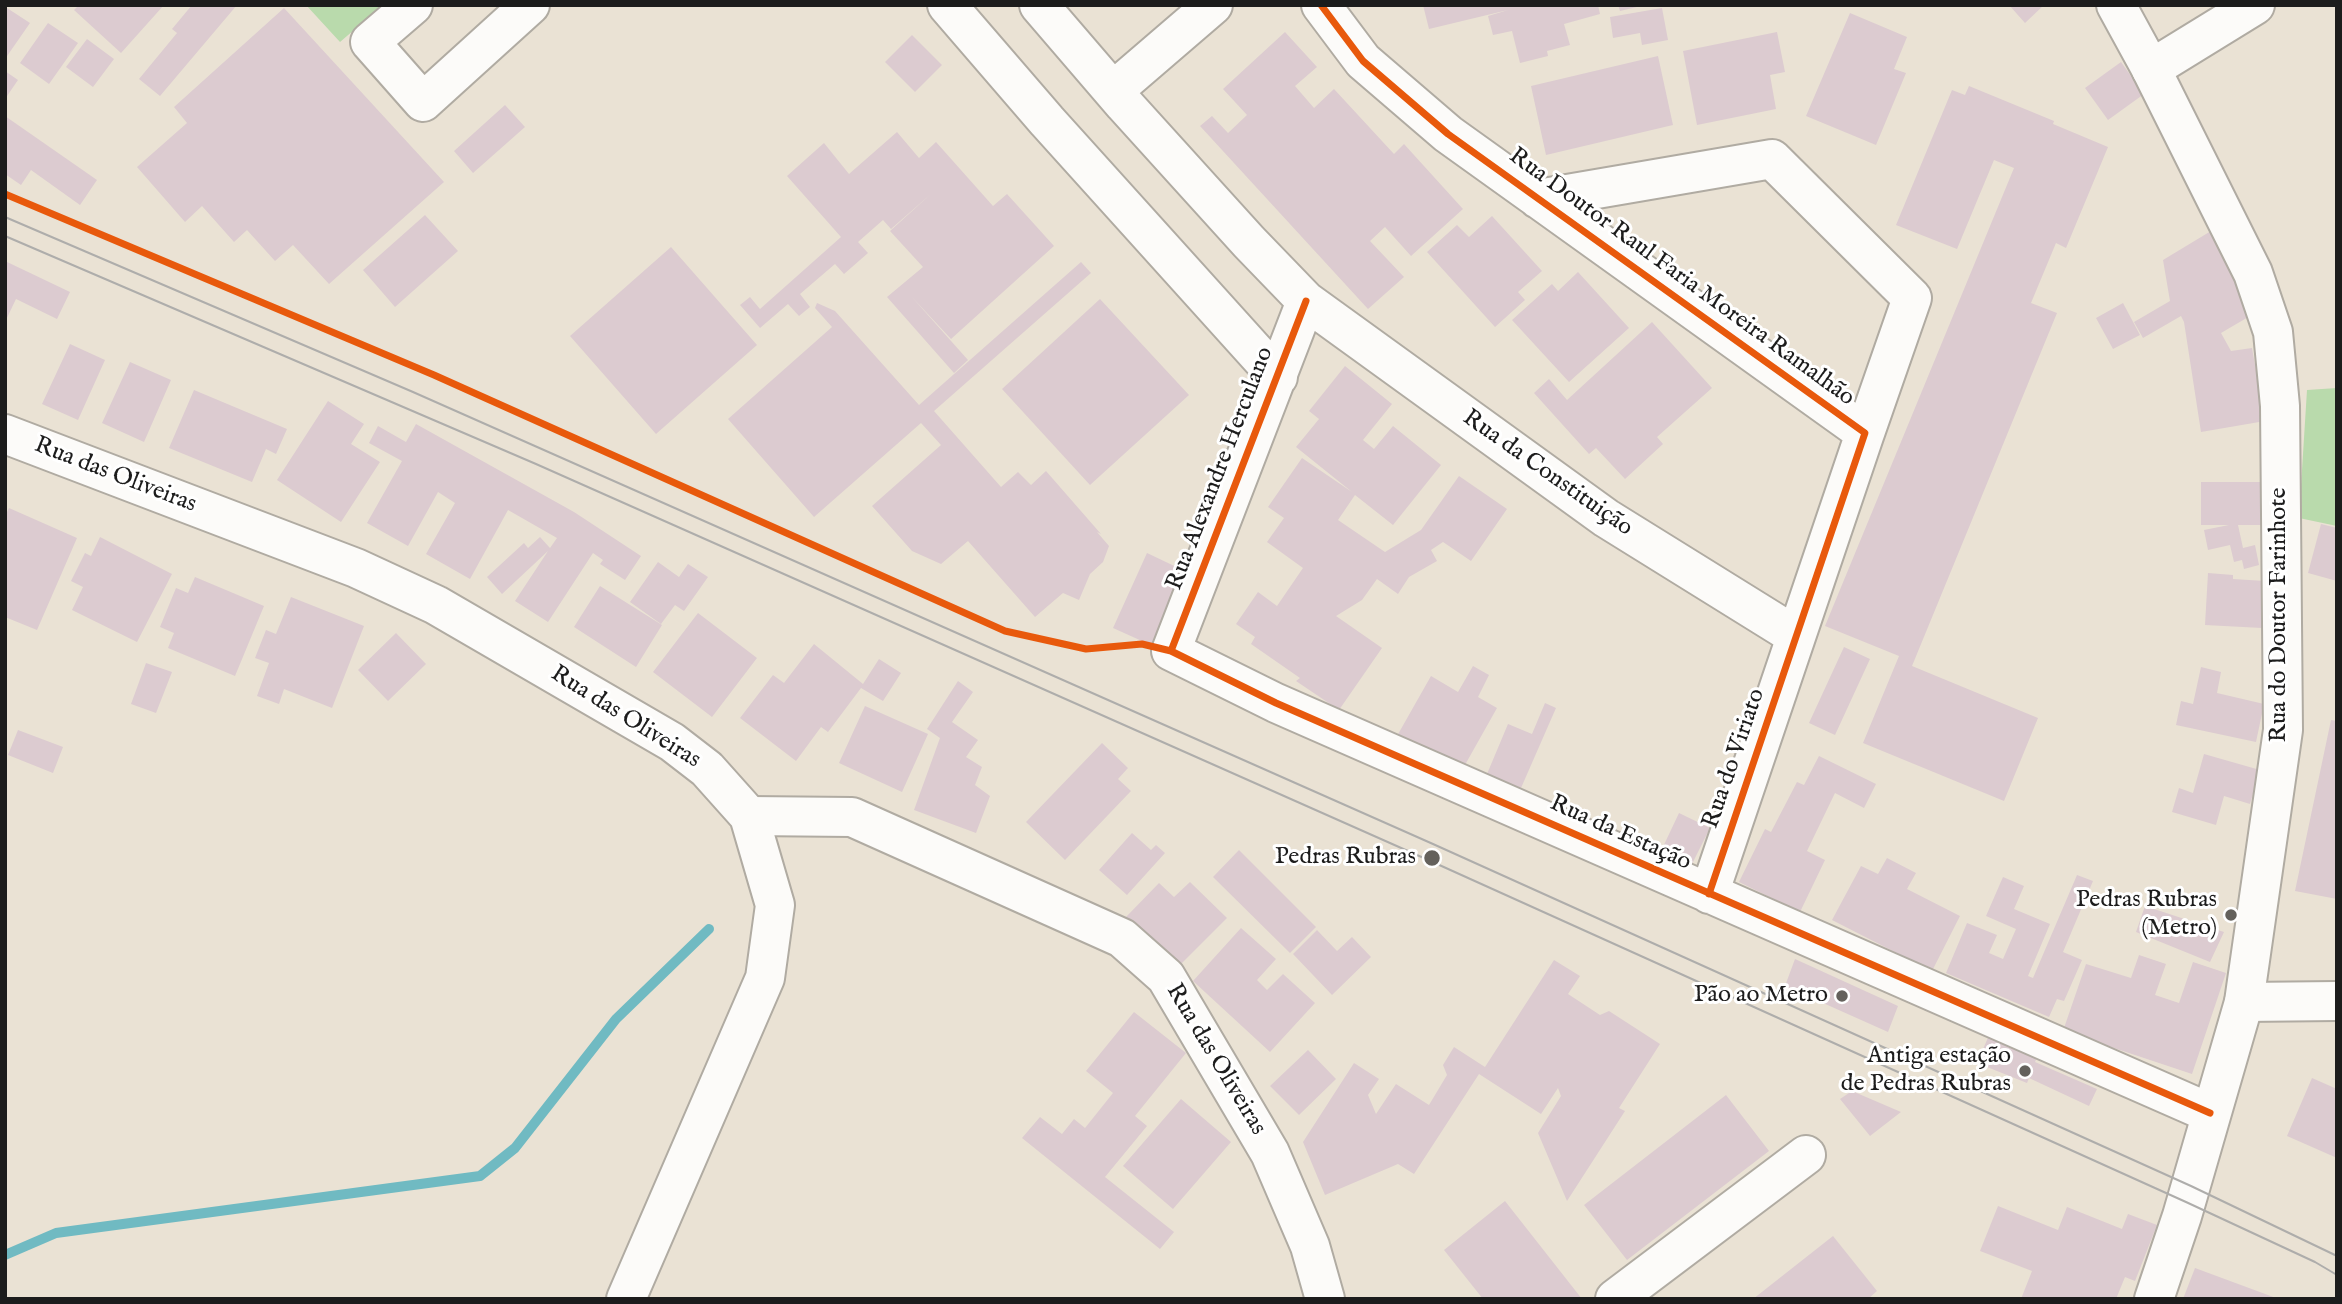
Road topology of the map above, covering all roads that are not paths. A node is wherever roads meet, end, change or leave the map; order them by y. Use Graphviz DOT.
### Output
graph roads {
  1 [pos="413,5"];
  2 [pos="530,5"];
  3 [pos="947,5"];
  4 [pos="1039,5"];
  5 [pos="1213,5"];
  6 [pos="1321,5"];
  7 [pos="2116,5"];
  8 [pos="2255,5"];
  9 [pos="2151,69"];
  10 [pos="1113,91"];
  11 [pos="1538,199"];
  12 [pos="1306,301"];
  13 [pos="1278,377"];
  14 [pos="1865,433"];
  15 [pos="5,434"];
  16 [pos="1796,636"];
  17 [pos="1171,651"];
  18 [pos="749,816"];
  19 [pos="1709,894"];
  20 [pos="2337,1001"];
  21 [pos="2244,1002"];
  22 [pos="2210,1113"];
  23 [pos="1806,1155"];
  24 [pos="626,1299"];
  25 [pos="1325,1299"];
  26 [pos="1615,1299"];
  27 [pos="2154,1299"];
  1 -- 2 [label="street"];
  3 -- 13 [label="street"];
  4 -- 10 [label="street, Rua da Constituição"];
  5 -- 10 [label="street"];
  6 -- 11 [label="street, Rua Doutor Raul Faria Moreira Ramalhão"];
  7 -- 9 [label="street, Rua do Doutor Farinhote"];
  8 -- 9 [label="street"];
  9 -- 21 [label="street, Rua do Doutor Farinhote"];
  10 -- 12 [label="street, Rua da Constituição"];
  11 -- 14 [label="street, Rua Doutor Raul Faria Moreira Ramalhão"];
  11 -- 14 [label="street"];
  12 -- 13 [label="street, Rua Alexandre Herculano"];
  12 -- 16 [label="street, Rua da Constituição"];
  13 -- 17 [label="street, Rua Alexandre Herculano"];
  14 -- 16 [label="street, Rua Doutor Raul Faria Moreira Ramalhão"];
  15 -- 18 [label="street, Rua das Oliveiras"];
  16 -- 19 [label="street, Rua do Viriato"];
  17 -- 19 [label="street, Rua da Estação"];
  18 -- 24 [label="street"];
  18 -- 25 [label="street, Rua das Oliveiras"];
  19 -- 22 [label="street, Rua da Estação"];
  20 -- 21 [label="street"];
  21 -- 22 [label="street, Rua do Doutor Farinhote"];
  22 -- 27 [label="street, Rua do Doutor Farinhote"];
  23 -- 26 [label="street"];
}
